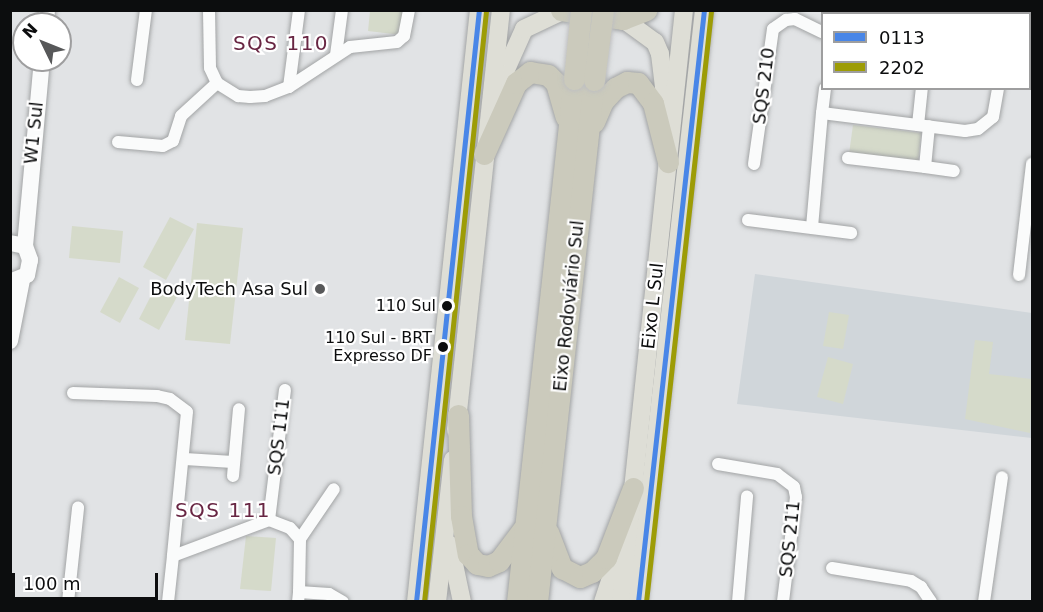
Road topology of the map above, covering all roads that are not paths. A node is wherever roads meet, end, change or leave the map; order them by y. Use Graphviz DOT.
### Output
graph roads {
  1 [pos="146,10"];
  2 [pos="209,10"];
  3 [pos="298,10"];
  4 [pos="342,10"];
  5 [pos="409,10"];
  6 [pos="479,10"];
  7 [pos="501,10"];
  8 [pos="581,10"];
  9 [pos="603,10"];
  10 [pos="646,10"];
  11 [pos="684,10"];
  12 [pos="704,10"];
  13 [pos="562,11"];
  14 [pos="622,19"];
  15 [pos="821,32"];
  16 [pos="336,55"];
  17 [pos="41,72"];
  18 [pos="137,80"];
  19 [pos="584,80"];
  20 [pos="217,83"];
  21 [pos="289,87"];
  22 [pos="825,90"];
  23 [pos="922,90"];
  24 [pos="998,90"];
  25 [pos="489,112"];
  26 [pos="822,113"];
  27 [pos="924,125"];
  28 [pos="568,126"];
  29 [pos="671,132"];
  30 [pos="587,136"];
  31 [pos="118,142"];
  32 [pos="484,154"];
  33 [pos="848,158"];
  34 [pos="668,162"];
  35 [pos="754,164"];
  36 [pos="1032,164"];
  37 [pos="925,167"];
  38 [pos="954,171"];
  39 [pos="748,220"];
  40 [pos="812,227"];
  41 [pos="851,232"];
  42 [pos="15,243"];
  43 [pos="1019,275"];
  44 [pos="16,281"];
  45 [pos="13,305"];
  46 [pos="10,341"];
  47 [pos="285,390"];
  48 [pos="73,393"];
  49 [pos="239,409"];
  50 [pos="458,415"];
  51 [pos="185,459"];
  52 [pos="233,462"];
  53 [pos="718,464"];
  54 [pos="233,476"];
  55 [pos="1002,477"];
  56 [pos="334,489"];
  57 [pos="633,489"];
  58 [pos="747,496"];
  59 [pos="78,508"];
  60 [pos="447,508"];
  61 [pos="545,519"];
  62 [pos="269,520"];
  63 [pos="631,521"];
  64 [pos="524,529"];
  65 [pos="300,539"];
  66 [pos="173,555"];
  67 [pos="832,568"];
  68 [pos="528,593"];
  69 [pos="298,597"];
  70 [pos="68,602"];
  71 [pos="168,602"];
  72 [pos="342,602"];
  73 [pos="416,602"];
  74 [pos="436,602"];
  75 [pos="462,602"];
  76 [pos="603,602"];
  77 [pos="621,602"];
  78 [pos="638,602"];
  79 [pos="738,602"];
  80 [pos="783,602"];
  81 [pos="931,602"];
  82 [pos="984,602"];
  1 -- 18 [label="street"];
  2 -- 20 [label="street"];
  3 -- 21 [label="street"];
  4 -- 16 [label="street"];
  5 -- 16 [label="street"];
  6 -- 73 [label="main road"];
  7 -- 25 [label="main road"];
  8 -- 19 [label="highway, Eixo Rodoviário Sul, bridge"];
  9 -- 19 [label="highway, Eixo Rodoviário Sul, bridge"];
  10 -- 14 [label="highway"];
  11 -- 29 [label="main road, Eixo L Sul"];
  12 -- 78 [label="main road, Eixo L Sul"];
  13 -- 14 [label="highway"];
  13 -- 25 [label="main road"];
  14 -- 29 [label="main road"];
  15 -- 35 [label="street, SQS 210"];
  16 -- 21 [label="street"];
  17 -- 42 [label="street, W1 Sul"];
  19 -- 28 [label="highway, Eixo Rodoviário Sul"];
  19 -- 30 [label="highway, Eixo Rodoviário Sul"];
  20 -- 21 [label="street"];
  20 -- 31 [label="street"];
  22 -- 26 [label="street"];
  23 -- 27 [label="street"];
  24 -- 27 [label="street"];
  25 -- 32 [label="main road"];
  26 -- 27 [label="street"];
  26 -- 40 [label="street"];
  27 -- 37 [label="street"];
  28 -- 32 [label="highway"];
  28 -- 64 [label="highway, Eixo Rodoviário Sul"];
  29 -- 34 [label="main road, Eixo L Sul"];
  30 -- 34 [label="highway"];
  30 -- 61 [label="highway, Eixo Rodoviário Sul"];
  32 -- 50 [label="main road"];
  33 -- 37 [label="street"];
  34 -- 57 [label="main road, Eixo L Sul"];
  36 -- 43 [label="street"];
  37 -- 38 [label="street"];
  39 -- 40 [label="street"];
  40 -- 41 [label="street"];
  42 -- 44 [label="street, W1 Sul"];
  44 -- 45 [label="street"];
  45 -- 46 [label="street"];
  47 -- 62 [label="street, SQS 111"];
  48 -- 51 [label="street"];
  49 -- 52 [label="street"];
  50 -- 60 [label="main road"];
  50 -- 64 [label="highway"];
  51 -- 52 [label="street"];
  51 -- 66 [label="street"];
  52 -- 54 [label="street"];
  53 -- 80 [label="street, SQS 211"];
  55 -- 82 [label="street"];
  56 -- 65 [label="street"];
  57 -- 61 [label="highway"];
  57 -- 63 [label="main road, Eixo L Sul"];
  58 -- 79 [label="street"];
  59 -- 70 [label="street"];
  60 -- 74 [label="main road"];
  60 -- 75 [label="main road"];
  61 -- 68 [label="highway, Eixo Rodoviário Sul"];
  62 -- 65 [label="street"];
  62 -- 66 [label="street"];
  63 -- 76 [label="main road"];
  63 -- 77 [label="main road, Eixo L Sul"];
  64 -- 68 [label="highway, Eixo Rodoviário Sul"];
  65 -- 69 [label="street"];
  66 -- 71 [label="street"];
  67 -- 81 [label="street"];
  69 -- 72 [label="street"];
}
